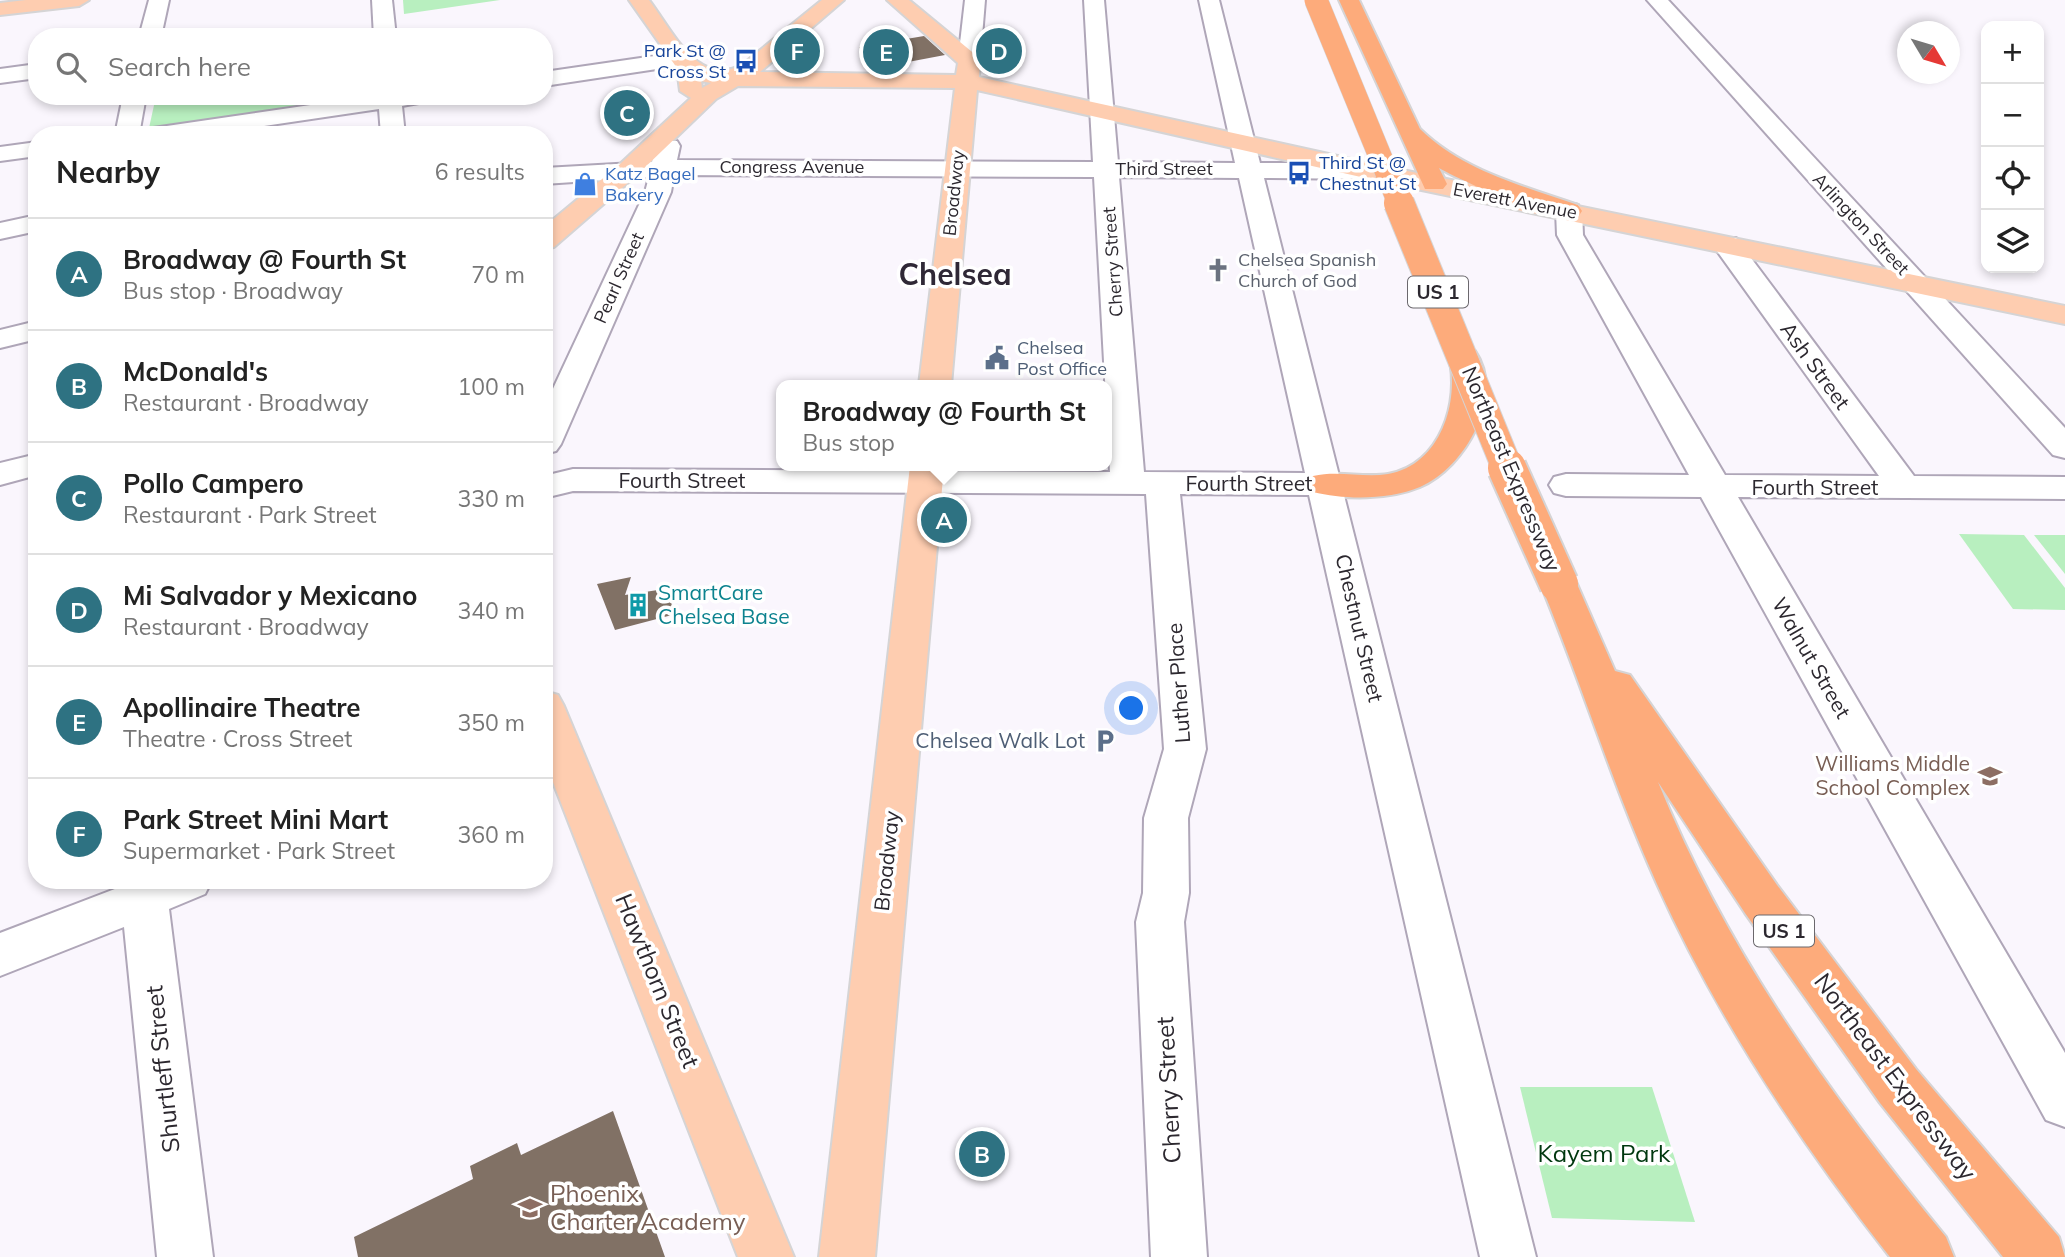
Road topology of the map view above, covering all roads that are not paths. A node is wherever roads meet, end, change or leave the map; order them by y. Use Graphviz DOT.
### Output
graph roads {
  1 [pos="79,0"];
  2 [pos="159,0"];
  3 [pos="382,0"];
  4 [pos="639,0"];
  5 [pos="834,0"];
  6 [pos="897,0"];
  7 [pos="975,0"];
  8 [pos="1094,0"];
  9 [pos="1209,0"];
  10 [pos="1317,0"];
  11 [pos="1349,0"];
  12 [pos="1657,0"];
  13 [pos="0,9"];
  14 [pos="152,28"];
  15 [pos="384,28"];
  16 [pos="685,63"];
  17 [pos="968,71"];
  18 [pos="28,72"];
  19 [pos="0,76"];
  20 [pos="553,78"];
  21 [pos="734,79"];
  22 [pos="133,105"];
  23 [pos="350,105"];
  24 [pos="390,105"];
  25 [pos="1102,111"];
  26 [pos="1405,123"];
  27 [pos="676,124"];
  28 [pos="129,126"];
  29 [pos="212,126"];
  30 [pos="392,126"];
  31 [pos="28,150"];
  32 [pos="0,154"];
  33 [pos="1246,156"];
  34 [pos="956,168"];
  35 [pos="1107,169"];
  36 [pos="628,170"];
  37 [pos="1372,171"];
  38 [pos="553,175"];
  39 [pos="661,180"];
  40 [pos="1434,184"];
  41 [pos="603,192"];
  42 [pos="1569,211"];
  43 [pos="28,225"];
  44 [pos="0,231"];
  45 [pos="553,234"];
  46 [pos="1726,244"];
  47 [pos="1915,283"];
  48 [pos="2065,315"];
  49 [pos="28,332"];
  50 [pos="0,339"];
  51 [pos="1463,355"];
  52 [pos="935,380"];
  53 [pos="553,424"];
  54 [pos="2065,448"];
  55 [pos="28,466"];
  56 [pos="0,474"];
  57 [pos="926,474"];
  58 [pos="554,481"];
  59 [pos="1145,483"];
  60 [pos="1325,484"];
  61 [pos="1566,485"];
  62 [pos="1714,488"];
  63 [pos="1905,488"];
  64 [pos="2065,488"];
  65 [pos="553,739"];
  66 [pos="151,889"];
  67 [pos="158,889"];
  68 [pos="1160,922"];
  69 [pos="0,955"];
  70 [pos="2065,1102"];
  71 [pos="185,1257"];
  72 [pos="766,1257"];
  73 [pos="847,1257"];
  74 [pos="1179,1257"];
  75 [pos="1508,1257"];
  76 [pos="1926,1257"];
  77 [pos="2039,1257"];
  1 -- 13 [label="main road"];
  2 -- 14 [label="street"];
  3 -- 15 [label="street"];
  4 -- 16 [label="main road"];
  5 -- 21 [label="main road"];
  6 -- 17 [label="main road"];
  7 -- 17 [label="street, Broadway"];
  8 -- 25 [label="street, Cherry Street"];
  9 -- 33 [label="street, Chestnut Street"];
  10 -- 51 [label="highway, Northeast Expressway / US 1, bridge"];
  10 -- 77 [label="highway, Northeast Expressway / US 1, bridge"];
  11 -- 26 [label="highway"];
  12 -- 47 [label="street, Arlington Street"];
  16 -- 20 [label="street"];
  16 -- 21 [label="main road"];
  16 -- 27 [label="main road, Pearl Street"];
  17 -- 21 [label="main road"];
  17 -- 25 [label="main road"];
  17 -- 34 [label="main road, Broadway"];
  18 -- 19 [label="street"];
  21 -- 27 [label="main road"];
  22 -- 28 [label="street"];
  23 -- 29 [label="street"];
  24 -- 30 [label="street"];
  25 -- 33 [label="main road"];
  25 -- 35 [label="street, Cherry Street"];
  26 -- 40 [label="highway"];
  26 -- 42 [label="highway"];
  27 -- 36 [label="main road"];
  27 -- 39 [label="street, Pearl Street"];
  31 -- 32 [label="street"];
  33 -- 35 [label="street, Third Street"];
  33 -- 37 [label="street, Third Street"];
  33 -- 60 [label="street, Chestnut Street"];
  34 -- 35 [label="street, Third Street"];
  34 -- 39 [label="street, Congress Avenue"];
  34 -- 52 [label="main road, Broadway"];
  35 -- 59 [label="street, Cherry Street"];
  36 -- 38 [label="street, Congress Avenue"];
  36 -- 39 [label="street, Congress Avenue"];
  36 -- 41 [label="main road"];
  37 -- 40 [label="main road, Everett Avenue"];
  39 -- 41 [label="street"];
  39 -- 53 [label="street, Pearl Street"];
  40 -- 42 [label="main road, Everett Avenue"];
  41 -- 45 [label="main road"];
  42 -- 46 [label="main road, Everett Avenue"];
  42 -- 62 [label="street, Walnut Street"];
  43 -- 44 [label="street"];
  46 -- 47 [label="main road, Everett Avenue"];
  46 -- 63 [label="street, Ash Street"];
  47 -- 48 [label="main road, Everett Avenue"];
  47 -- 54 [label="street, Arlington Street"];
  49 -- 50 [label="street"];
  51 -- 60 [label="highway"];
  51 -- 76 [label="highway, Northeast Expressway / US 1, bridge"];
  55 -- 56 [label="street"];
  57 -- 58 [label="street, Fourth Street"];
  57 -- 59 [label="street, Fourth Street"];
  57 -- 73 [label="main road, Broadway"];
  59 -- 60 [label="street, Fourth Street"];
  59 -- 68 [label="street, Luther Place"];
  60 -- 75 [label="street, Chestnut Street"];
  61 -- 62 [label="street, Fourth Street"];
  62 -- 63 [label="street, Fourth Street"];
  62 -- 70 [label="street, Walnut Street"];
  63 -- 64 [label="street, Fourth Street"];
  65 -- 72 [label="main road, Hawthorn Street"];
  66 -- 69 [label="street"];
  67 -- 71 [label="street, Shurtleff Street"];
  68 -- 74 [label="street, Cherry Street"];
}
